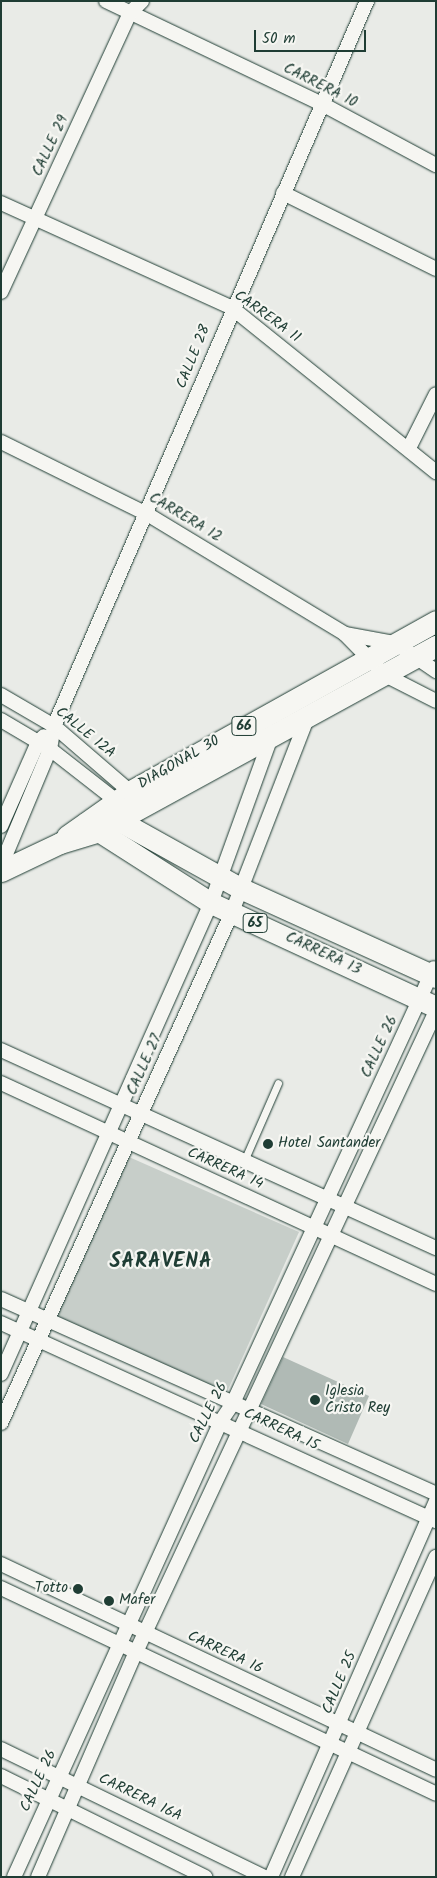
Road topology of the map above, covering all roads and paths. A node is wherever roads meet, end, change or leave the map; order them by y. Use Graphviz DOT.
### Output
graph roads {
  1 [pos="106,1"];
  2 [pos="142,1"];
  3 [pos="367,1"];
  4 [pos="129,7"];
  5 [pos="322,104"];
  6 [pos="436,166"];
  7 [pos="282,193"];
  8 [pos="1,203"];
  9 [pos="35,218"];
  10 [pos="436,269"];
  11 [pos="1,292"];
  12 [pos="232,308"];
  13 [pos="436,394"];
  14 [pos="1,442"];
  15 [pos="409,448"];
  16 [pos="436,472"];
  17 [pos="147,514"];
  18 [pos="436,622"];
  19 [pos="345,634"];
  20 [pos="395,643"];
  21 [pos="436,646"];
  22 [pos="366,658"];
  23 [pos="412,658"];
  24 [pos="436,671"];
  25 [pos="385,675"];
  26 [pos="1,695"];
  27 [pos="436,701"];
  28 [pos="308,716"];
  29 [pos="1,720"];
  30 [pos="54,726"];
  31 [pos="271,737"];
  32 [pos="38,742"];
  33 [pos="50,749"];
  34 [pos="5,808"];
  35 [pos="115,811"];
  36 [pos="1,826"];
  37 [pos="18,826"];
  38 [pos="1,832"];
  39 [pos="1,866"];
  40 [pos="1,871"];
  41 [pos="220,876"];
  42 [pos="240,888"];
  43 [pos="211,902"];
  44 [pos="232,912"];
  45 [pos="434,972"];
  46 [pos="431,1006"];
  47 [pos="1,1050"];
  48 [pos="1,1083"];
  49 [pos="278,1083"];
  50 [pos="120,1106"];
  51 [pos="140,1115"];
  52 [pos="107,1134"];
  53 [pos="127,1143"];
  54 [pos="244,1161"];
  55 [pos="327,1199"];
  56 [pos="344,1206"];
  57 [pos="314,1226"];
  58 [pos="331,1234"];
  59 [pos="436,1248"];
  60 [pos="436,1284"];
  61 [pos="1,1299"];
  62 [pos="28,1311"];
  63 [pos="48,1320"];
  64 [pos="1,1323"];
  65 [pos="20,1332"];
  66 [pos="39,1340"];
  67 [pos="1,1374"];
  68 [pos="233,1403"];
  69 [pos="251,1410"];
  70 [pos="221,1421"];
  71 [pos="1,1423"];
  72 [pos="241,1430"];
  73 [pos="436,1494"];
  74 [pos="436,1502"];
  75 [pos="432,1519"];
  76 [pos="436,1557"];
  77 [pos="1,1564"];
  78 [pos="1,1588"];
  79 [pos="127,1624"];
  80 [pos="146,1633"];
  81 [pos="118,1644"];
  82 [pos="136,1652"];
  83 [pos="340,1725"];
  84 [pos="357,1733"];
  85 [pos="330,1744"];
  86 [pos="1,1749"];
  87 [pos="348,1753"];
  88 [pos="436,1770"];
  89 [pos="1,1776"];
  90 [pos="59,1777"];
  91 [pos="78,1786"];
  92 [pos="436,1794"];
  93 [pos="48,1799"];
  94 [pos="67,1809"];
  95 [pos="14,1877"];
  96 [pos="38,1877"];
  97 [pos="205,1877"];
  98 [pos="265,1877"];
  99 [pos="271,1877"];
  100 [pos="292,1877"];
  1 -- 4 [label="street, CARRERA 10"];
  2 -- 4 [label="street, CALLE 29"];
  3 -- 5 [label="street, CALLE 28"];
  4 -- 5 [label="street, CARRERA 10"];
  4 -- 9 [label="street, CALLE 29"];
  5 -- 6 [label="street, CARRERA 10"];
  5 -- 7 [label="street, CALLE 28"];
  7 -- 10 [label="street"];
  7 -- 12 [label="street, CALLE 28"];
  8 -- 9 [label="street, CARRERA 11"];
  9 -- 11 [label="street, CALLE 29"];
  9 -- 12 [label="street, CARRERA 11"];
  12 -- 15 [label="street, CARRERA 11"];
  12 -- 17 [label="street, CALLE 28"];
  13 -- 15 [label="street"];
  14 -- 17 [label="street, CARRERA 12"];
  15 -- 16 [label="street, CARRERA 11"];
  17 -- 19 [label="street, CARRERA 12"];
  17 -- 30 [label="street, CALLE 28"];
  18 -- 20 [label="main road, DIAGONAL 30 / 66"];
  19 -- 20 [label="street, CARRERA 12"];
  19 -- 22 [label="street, CARRERA 12"];
  20 -- 22 [label="main road, DIAGONAL 30 / 66"];
  20 -- 23 [label="street"];
  21 -- 23 [label="main road, DIAGONAL 30 / 66"];
  22 -- 25 [label="street, CARRERA 12"];
  22 -- 35 [label="main road, DIAGONAL 30 / 66"];
  23 -- 24 [label="street"];
  23 -- 25 [label="main road, DIAGONAL 30 / 66"];
  25 -- 27 [label="street, CARRERA 12"];
  25 -- 28 [label="main road, DIAGONAL 30 / 66"];
  26 -- 30 [label="street, CALLE 12A"];
  28 -- 31 [label="main road, DIAGONAL 30 / 66"];
  28 -- 42 [label="street, CALLE 27"];
  29 -- 32 [label="street"];
  30 -- 32 [label="street, CALLE 28"];
  30 -- 33 [label="street, CALLE 28"];
  30 -- 35 [label="street, CALLE 12A"];
  31 -- 35 [label="main road, DIAGONAL 30 / 66"];
  31 -- 41 [label="street, CALLE 27"];
  32 -- 33 [label="street"];
  32 -- 34 [label="street, CALLE 28"];
  33 -- 35 [label="street"];
  33 -- 37 [label="street, CALLE 28"];
  34 -- 36 [label="street, CALLE 28"];
  34 -- 37 [label="street"];
  35 -- 40 [label="main road, DIAGONAL 30 / 66"];
  35 -- 41 [label="main road, CARRERA 13 / 65"];
  35 -- 43 [label="main road, CARRERA 13 / 65"];
  37 -- 38 [label="street"];
  37 -- 39 [label="street, CALLE 28"];
  41 -- 42 [label="main road, CARRERA 13 / 65"];
  41 -- 43 [label="street, CALLE 27"];
  42 -- 44 [label="street, CALLE 27"];
  42 -- 45 [label="main road, CARRERA 13 / 65"];
  43 -- 44 [label="main road, CARRERA 13 / 65"];
  43 -- 50 [label="street, CALLE 27"];
  44 -- 46 [label="main road, CARRERA 13 / 65"];
  44 -- 51 [label="street, CALLE 27"];
  45 -- 46 [label="street, CALLE 26"];
  46 -- 55 [label="street, CALLE 26"];
  46 -- 56 [label="street, CALLE 26"];
  47 -- 50 [label="street, CARRERA 14"];
  48 -- 52 [label="street, CARRERA 14"];
  49 -- 54 [label="lane"];
  50 -- 51 [label="street, CARRERA 14"];
  50 -- 52 [label="street, CALLE 27"];
  51 -- 53 [label="street, CALLE 27"];
  51 -- 54 [label="street, CARRERA 14"];
  52 -- 53 [label="street, CARRERA 14"];
  52 -- 62 [label="street, CALLE 27"];
  53 -- 57 [label="street, CARRERA 14"];
  53 -- 63 [label="street, CALLE 27"];
  54 -- 55 [label="street, CARRERA 14"];
  55 -- 56 [label="street, CARRERA 14"];
  55 -- 57 [label="street, CALLE 26"];
  56 -- 58 [label="street, CALLE 26"];
  56 -- 59 [label="street, CARRERA 14"];
  57 -- 58 [label="street, CARRERA 14"];
  57 -- 68 [label="street, CALLE 26"];
  58 -- 60 [label="street, CARRERA 14"];
  58 -- 69 [label="street, CALLE 26"];
  61 -- 62 [label="street, CARRERA 15"];
  62 -- 63 [label="street, CARRERA 15"];
  62 -- 65 [label="street, CALLE 27"];
  63 -- 66 [label="street, CALLE 27"];
  63 -- 68 [label="street, CARRERA 15"];
  64 -- 65 [label="street, CARRERA 15"];
  65 -- 66 [label="street, CARRERA 15"];
  65 -- 67 [label="street, CALLE 27"];
  66 -- 70 [label="street, CARRERA 15"];
  66 -- 71 [label="street, CALLE 27"];
  68 -- 69 [label="street, CARRERA 15"];
  68 -- 70 [label="street, CALLE 26"];
  69 -- 72 [label="street, CALLE 26"];
  69 -- 73 [label="street, CARRERA 15"];
  70 -- 72 [label="street, CARRERA 15"];
  70 -- 79 [label="street, CALLE 26"];
  72 -- 75 [label="street, CARRERA 15"];
  72 -- 80 [label="street, CALLE 26"];
  74 -- 75 [label="street, CALLE 25"];
  75 -- 83 [label="street, CALLE 25"];
  76 -- 84 [label="street"];
  77 -- 79 [label="street, CARRERA 16"];
  78 -- 81 [label="street"];
  79 -- 80 [label="street, CARRERA 16"];
  79 -- 81 [label="street, CALLE 26"];
  80 -- 82 [label="street, CALLE 26"];
  80 -- 83 [label="street, CARRERA 16"];
  81 -- 82 [label="street"];
  81 -- 90 [label="street, CALLE 26"];
  82 -- 85 [label="street"];
  82 -- 91 [label="street, CALLE 26"];
  83 -- 84 [label="street, CARRERA 16"];
  83 -- 85 [label="street, CALLE 25"];
  84 -- 87 [label="street"];
  84 -- 88 [label="street, CARRERA 16"];
  85 -- 87 [label="street"];
  85 -- 99 [label="street, CALLE 25"];
  86 -- 90 [label="street, CARRERA 16A"];
  87 -- 92 [label="street"];
  87 -- 100 [label="street"];
  89 -- 93 [label="street"];
  90 -- 91 [label="street, CARRERA 16A"];
  90 -- 93 [label="street, CALLE 26"];
  91 -- 94 [label="street, CALLE 26"];
  91 -- 98 [label="street, CARRERA 16A"];
  93 -- 94 [label="street"];
  93 -- 95 [label="street, CALLE 26"];
  94 -- 96 [label="street, CALLE 26"];
  94 -- 97 [label="street"];
}
